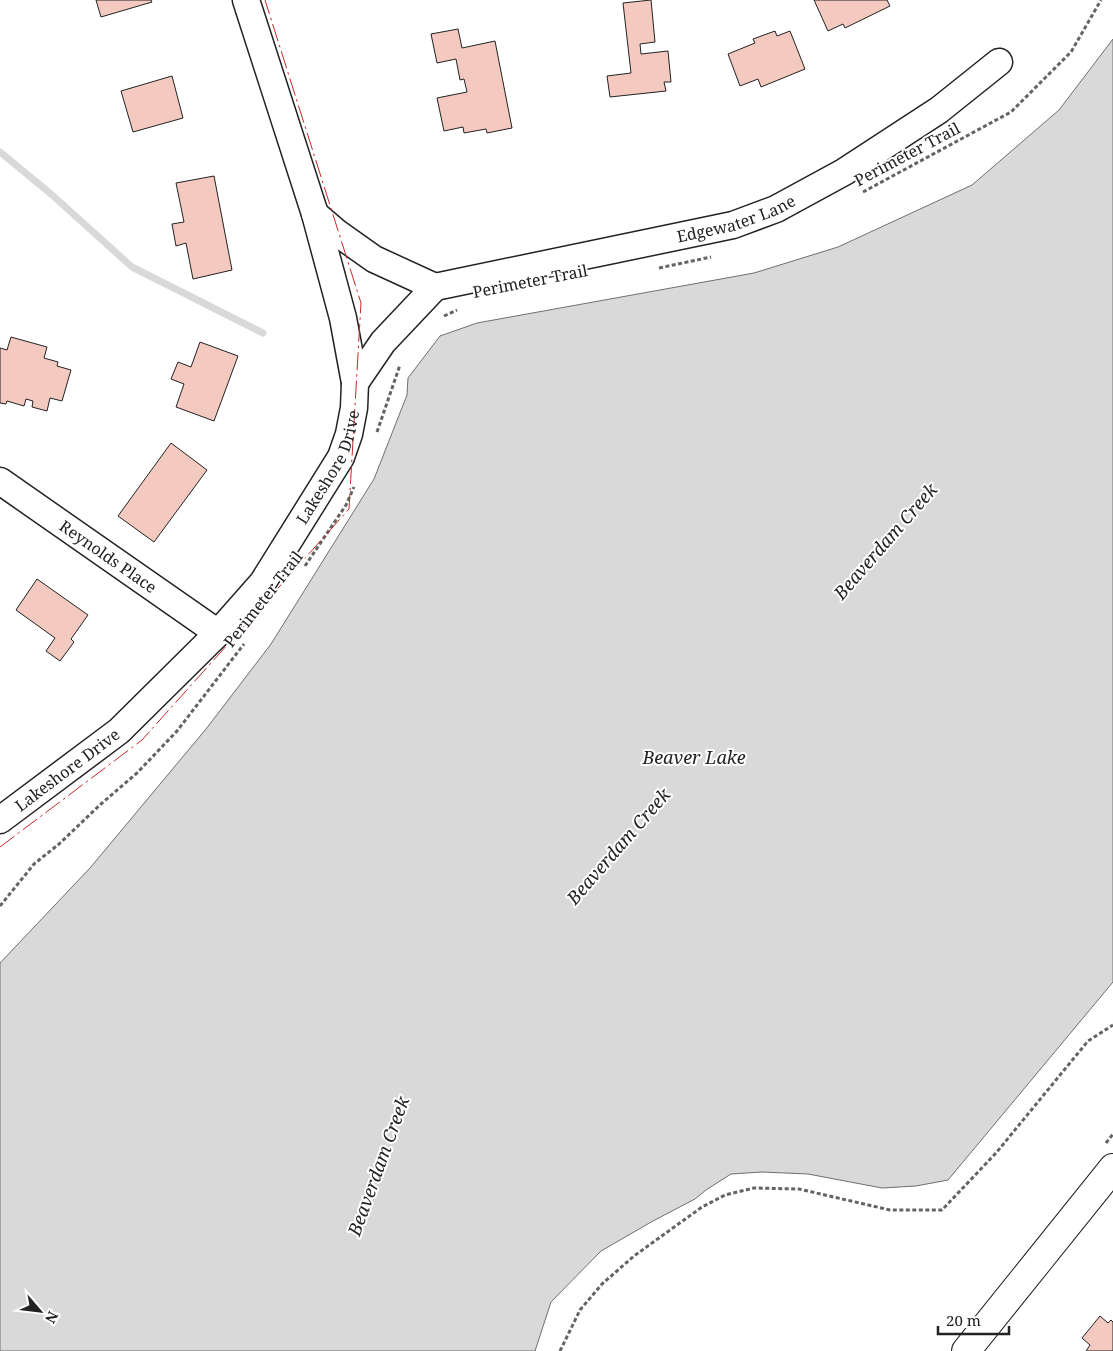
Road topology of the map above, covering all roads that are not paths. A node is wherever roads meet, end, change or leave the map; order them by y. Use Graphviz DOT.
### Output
graph roads {
  1 [pos="246,0"];
  2 [pos="999,62"];
  3 [pos="315,214"];
  4 [pos="435,288"];
  5 [pos="355,383"];
  6 [pos="0,481"];
  7 [pos="218,633"];
  8 [pos="0,820"];
  9 [pos="1113,1168"];
  10 [pos="966,1351"];
  1 -- 3 [label="street, Lakeshore Drive"];
  2 -- 4 [label="street, Edgewater Lane"];
  3 -- 4 [label="street"];
  3 -- 5 [label="street, Lakeshore Drive"];
  4 -- 5 [label="street"];
  5 -- 7 [label="street, Lakeshore Drive"];
  6 -- 7 [label="street, Reynolds Place"];
  7 -- 8 [label="street, Lakeshore Drive"];
  9 -- 10 [label="main road"];
}
